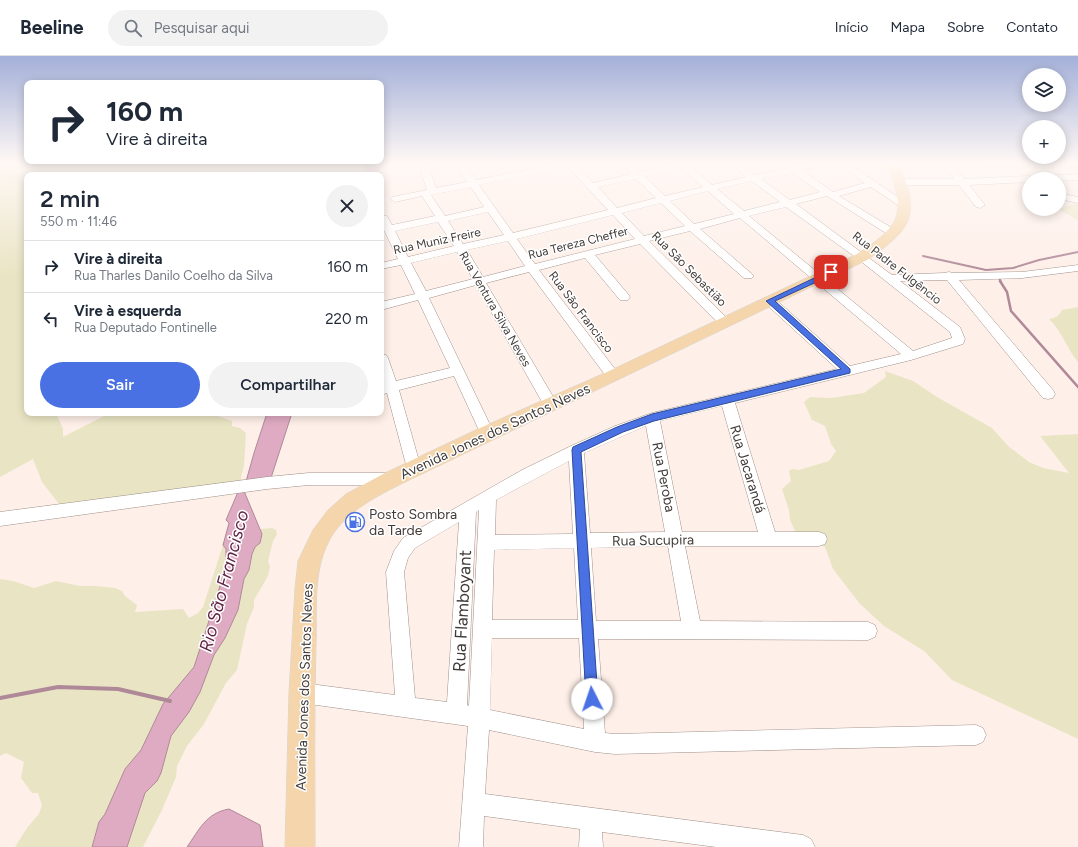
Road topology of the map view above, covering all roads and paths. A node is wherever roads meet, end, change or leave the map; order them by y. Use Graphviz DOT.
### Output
graph roads {
  1 [pos="433,201"];
  2 [pos="487,201"];
  3 [pos="605,201"];
  4 [pos="660,201"];
  5 [pos="665,201"];
  6 [pos="724,201"];
  7 [pos="794,201"];
  8 [pos="840,201"];
  9 [pos="899,201"];
  10 [pos="905,201"];
  11 [pos="977,201"];
  12 [pos="788,202"];
  13 [pos="980,205"];
  14 [pos="906,206"];
  15 [pos="492,208"];
  16 [pos="616,212"];
  17 [pos="740,215"];
  18 [pos="441,219"];
  19 [pos="384,220"];
  20 [pos="693,228"];
  21 [pos="390,229"];
  22 [pos="893,233"];
  23 [pos="511,237"];
  24 [pos="642,240"];
  25 [pos="461,249"];
  26 [pos="588,254"];
  27 [pos="862,257"];
  28 [pos="405,261"];
  29 [pos="384,265"];
  30 [pos="532,268"];
  31 [pos="1078,268"];
  32 [pos="949,275"];
  33 [pos="748,276"];
  34 [pos="819,278"];
  35 [pos="889,278"];
  36 [pos="479,281"];
  37 [pos="422,295"];
  38 [pos="624,297"];
  39 [pos="770,301"];
  40 [pos="384,305"];
  41 [pos="724,322"];
  42 [pos="911,356"];
  43 [pos="457,370"];
  44 [pos="847,371"];
  45 [pos="613,376"];
  46 [pos="384,377"];
  47 [pos="386,389"];
  48 [pos="1048,394"];
  49 [pos="727,399"];
  50 [pos="551,405"];
  51 [pos="652,418"];
  52 [pos="487,433"];
  53 [pos="576,450"];
  54 [pos="413,468"];
  55 [pos="392,479"];
  56 [pos="488,497"];
  57 [pos="468,508"];
  58 [pos="0,519"];
  59 [pos="676,539"];
  60 [pos="769,539"];
  61 [pos="819,539"];
  62 [pos="581,541"];
  63 [pos="486,543"];
  64 [pos="482,629"];
  65 [pos="588,629"];
  66 [pos="692,630"];
  67 [pos="868,631"];
  68 [pos="302,693"];
  69 [pos="406,706"];
  70 [pos="456,713"];
  71 [pos="479,718"];
  72 [pos="976,735"];
  73 [pos="595,742"];
  74 [pos="474,804"];
  75 [pos="591,819"];
  76 [pos="711,841"];
  77 [pos="300,847"];
  78 [pos="471,847"];
  79 [pos="592,847"];
  80 [pos="803,847"];
  1 -- 18 [label="street, Rua Ventura Silva Neves"];
  2 -- 15 [label="street, Rua São Francisco"];
  3 -- 16 [label="street, Rua São Sebastião"];
  4 -- 16 [label="street, Rua Muniz Freire"];
  5 -- 20 [label="street"];
  6 -- 17 [label="street"];
  7 -- 12 [label="street, Rua Tereza Cheffer"];
  8 -- 22 [label="street"];
  9 -- 14 [label="street"];
  10 -- 14 [label="main road"];
  11 -- 13 [label="street"];
  12 -- 17 [label="street, Rua Tereza Cheffer"];
  12 -- 27 [label="street, Rua Padre Fulgêncio"];
  14 -- 22 [label="main road, Avenida Jones dos Santos Neves"];
  15 -- 18 [label="street"];
  15 -- 23 [label="street, Rua São Francisco"];
  16 -- 23 [label="street, Rua Muniz Freire"];
  16 -- 24 [label="street, Rua São Sebastião"];
  17 -- 20 [label="street, Rua Tereza Cheffer"];
  17 -- 34 [label="street"];
  18 -- 21 [label="street"];
  18 -- 25 [label="street, Rua Ventura Silva Neves"];
  19 -- 21 [label="street"];
  20 -- 24 [label="street, Rua Tereza Cheffer"];
  20 -- 33 [label="street"];
  21 -- 28 [label="street"];
  22 -- 27 [label="main road, Avenida Jones dos Santos Neves"];
  23 -- 25 [label="street, Rua Muniz Freire"];
  23 -- 30 [label="street, Rua São Francisco"];
  24 -- 26 [label="street, Rua Tereza Cheffer"];
  24 -- 41 [label="street, Rua São Sebastião"];
  25 -- 28 [label="street, Rua Muniz Freire"];
  25 -- 36 [label="street, Rua Ventura Silva Neves"];
  26 -- 30 [label="street, Rua Tereza Cheffer"];
  26 -- 38 [label="street"];
  27 -- 34 [label="main road, Avenida Jones dos Santos Neves"];
  27 -- 35 [label="street, Rua Padre Fulgêncio"];
  28 -- 29 [label="street, Rua Muniz Freire"];
  28 -- 37 [label="street"];
  30 -- 36 [label="street, Rua Tereza Cheffer"];
  30 -- 45 [label="street, Rua São Francisco"];
  31 -- 32 [label="street"];
  32 -- 35 [label="street"];
  32 -- 48 [label="street"];
  34 -- 39 [label="main road, Avenida Jones dos Santos Neves"];
  34 -- 42 [label="street"];
  35 -- 42 [label="street, Rua Padre Fulgêncio"];
  36 -- 37 [label="street, Rua Tereza Cheffer"];
  36 -- 50 [label="street, Rua Ventura Silva Neves"];
  37 -- 40 [label="street, Rua Tereza Cheffer"];
  37 -- 43 [label="street"];
  39 -- 41 [label="main road, Avenida Jones dos Santos Neves"];
  39 -- 44 [label="street"];
  41 -- 45 [label="main road, Avenida Jones dos Santos Neves"];
  42 -- 44 [label="street"];
  43 -- 47 [label="street"];
  43 -- 52 [label="street"];
  44 -- 49 [label="street"];
  45 -- 50 [label="main road, Avenida Jones dos Santos Neves"];
  46 -- 47 [label="street"];
  47 -- 54 [label="street"];
  49 -- 51 [label="street"];
  49 -- 60 [label="street, Rua Jacarandá"];
  50 -- 52 [label="main road, Avenida Jones dos Santos Neves"];
  51 -- 53 [label="street"];
  51 -- 59 [label="street, Rua Peroba"];
  52 -- 54 [label="main road, Avenida Jones dos Santos Neves"];
  53 -- 56 [label="street"];
  53 -- 62 [label="street"];
  54 -- 55 [label="main road, Avenida Jones dos Santos Neves"];
  55 -- 58 [label="street"];
  55 -- 68 [label="main road, Avenida Jones dos Santos Neves"];
  56 -- 57 [label="street"];
  56 -- 63 [label="street"];
  57 -- 69 [label="street"];
  57 -- 70 [label="street, Rua Flamboyant"];
  59 -- 60 [label="street, Rua Sucupira"];
  59 -- 62 [label="street, Rua Sucupira"];
  59 -- 66 [label="street, Rua Peroba"];
  60 -- 61 [label="street, Rua Sucupira"];
  62 -- 63 [label="street, Rua Sucupira"];
  62 -- 65 [label="street"];
  63 -- 64 [label="street"];
  64 -- 65 [label="street"];
  64 -- 71 [label="street"];
  65 -- 66 [label="street"];
  65 -- 73 [label="street"];
  66 -- 67 [label="street"];
  68 -- 69 [label="street"];
  68 -- 77 [label="main road, Avenida Jones dos Santos Neves"];
  69 -- 70 [label="street"];
  70 -- 71 [label="street"];
  71 -- 73 [label="street"];
  71 -- 74 [label="street"];
  72 -- 73 [label="street"];
  74 -- 75 [label="street"];
  74 -- 78 [label="street"];
  75 -- 76 [label="street"];
  75 -- 79 [label="street"];
  76 -- 80 [label="street"];
}
